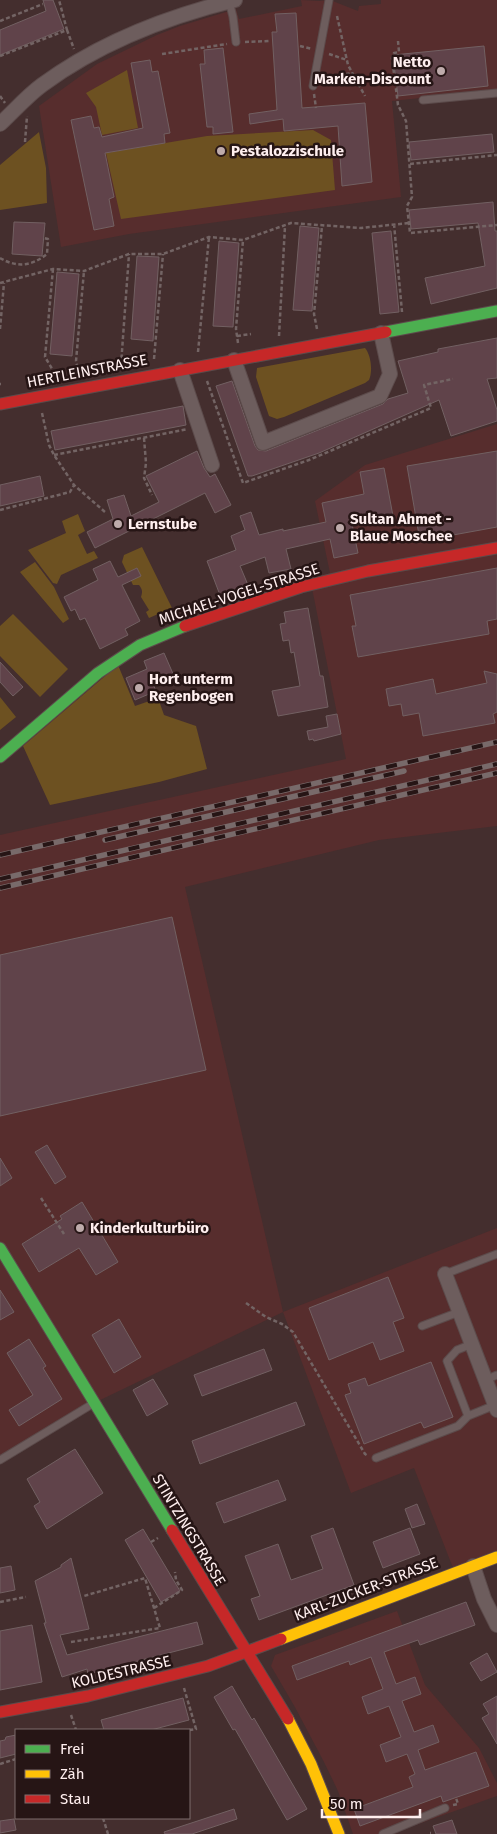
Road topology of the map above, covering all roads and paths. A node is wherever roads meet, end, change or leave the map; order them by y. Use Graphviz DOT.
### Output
graph roads {
  1 [pos="59,0"];
  2 [pos="329,0"];
  3 [pos="232,1"];
  4 [pos="43,4"];
  5 [pos="336,12"];
  6 [pos="0,21"];
  7 [pos="67,30"];
  8 [pos="270,41"];
  9 [pos="398,41"];
  10 [pos="236,42"];
  11 [pos="320,52"];
  12 [pos="162,54"];
  13 [pos="0,56"];
  14 [pos="347,60"];
  15 [pos="78,61"];
  16 [pos="352,73"];
  17 [pos="313,86"];
  18 [pos="497,92"];
  19 [pos="365,96"];
  20 [pos="28,97"];
  21 [pos="423,100"];
  22 [pos="0,124"];
  23 [pos="25,142"];
  24 [pos="497,156"];
  25 [pos="410,164"];
  26 [pos="409,223"];
  27 [pos="394,224"];
  28 [pos="497,225"];
  29 [pos="285,226"];
  30 [pos="322,226"];
  31 [pos="209,237"];
  32 [pos="44,238"];
  33 [pos="242,240"];
  34 [pos="129,254"];
  35 [pos="162,254"];
  36 [pos="0,258"];
  37 [pos="53,268"];
  38 [pos="84,271"];
  39 [pos="2,283"];
  40 [pos="497,311"];
  41 [pos="0,329"];
  42 [pos="404,329"];
  43 [pos="381,333"];
  44 [pos="251,334"];
  45 [pos="237,336"];
  46 [pos="320,345"];
  47 [pos="280,352"];
  48 [pos="238,360"];
  49 [pos="196,367"];
  50 [pos="180,370"];
  51 [pos="153,375"];
  52 [pos="119,381"];
  53 [pos="82,389"];
  54 [pos="65,392"];
  55 [pos="39,397"];
  56 [pos="0,404"];
  57 [pos="199,427"];
  58 [pos="144,438"];
  59 [pos="54,455"];
  60 [pos="212,465"];
  61 [pos="74,485"];
  62 [pos="152,495"];
  63 [pos="0,510"];
  64 [pos="105,512"];
  65 [pos="497,548"];
  66 [pos="0,758"];
  67 [pos="41,1198"];
  68 [pos="64,1234"];
  69 [pos="0,1248"];
  70 [pos="497,1254"];
  71 [pos="445,1274"];
  72 [pos="246,1303"];
  73 [pos="459,1312"];
  74 [pos="422,1326"];
  75 [pos="472,1344"];
  76 [pos="491,1377"];
  77 [pos="94,1403"];
  78 [pos="496,1407"];
  79 [pos="468,1416"];
  80 [pos="376,1458"];
  81 [pos="0,1460"];
  82 [pos="497,1557"];
  83 [pos="473,1566"];
  84 [pos="175,1572"];
  85 [pos="84,1596"];
  86 [pos="26,1597"];
  87 [pos="0,1602"];
  88 [pos="154,1608"];
  89 [pos="497,1625"];
  90 [pos="70,1642"];
  91 [pos="246,1652"];
  92 [pos="183,1682"];
  93 [pos="69,1709"];
  94 [pos="0,1712"];
  95 [pos="76,1729"];
  96 [pos="190,1730"];
  97 [pos="15,1759"];
  98 [pos="0,1764"];
  99 [pos="444,1808"];
  100 [pos="103,1819"];
  101 [pos="108,1834"];
  102 [pos="339,1834"];
  103 [pos="383,1834"];
  1 -- 7 [label="path"];
  2 -- 11 [label="lane"];
  3 -- 10 [label="lane"];
  3 -- 15 [label="street"];
  4 -- 6 [label="path"];
  5 -- 14 [label="path"];
  7 -- 13 [label="path"];
  7 -- 15 [label="path"];
  8 -- 10 [label="path"];
  9 -- 25 [label="path"];
  10 -- 12 [label="path"];
  11 -- 14 [label="path"];
  11 -- 17 [label="lane"];
  14 -- 16 [label="path"];
  15 -- 20 [label="street"];
  16 -- 17 [label="path"];
  16 -- 19 [label="path"];
  18 -- 21 [label="lane"];
  20 -- 22 [label="street"];
  20 -- 23 [label="path"];
  24 -- 25 [label="path"];
  25 -- 26 [label="path"];
  26 -- 27 [label="path"];
  26 -- 28 [label="path"];
  27 -- 30 [label="path"];
  27 -- 42 [label="path"];
  29 -- 30 [label="path"];
  29 -- 33 [label="path"];
  29 -- 47 [label="path"];
  30 -- 46 [label="path"];
  31 -- 33 [label="path"];
  31 -- 35 [label="path"];
  31 -- 49 [label="path"];
  32 -- 36 [label="path"];
  33 -- 45 [label="path"];
  34 -- 35 [label="path"];
  34 -- 38 [label="path"];
  34 -- 52 [label="path"];
  35 -- 51 [label="path"];
  37 -- 38 [label="path"];
  37 -- 39 [label="path"];
  37 -- 54 [label="path"];
  38 -- 53 [label="path"];
  39 -- 41 [label="path"];
  40 -- 42 [label="street, HERTLEINSTRASSE"];
  42 -- 43 [label="street, HERTLEINSTRASSE"];
  43 -- 46 [label="street, HERTLEINSTRASSE"];
  43 -- 48 [label="street"];
  44 -- 45 [label="path"];
  45 -- 48 [label="path"];
  46 -- 47 [label="street, HERTLEINSTRASSE"];
  47 -- 48 [label="street, HERTLEINSTRASSE"];
  48 -- 49 [label="street, HERTLEINSTRASSE"];
  49 -- 50 [label="street, HERTLEINSTRASSE"];
  50 -- 51 [label="street, HERTLEINSTRASSE"];
  50 -- 57 [label="street"];
  51 -- 52 [label="street, HERTLEINSTRASSE"];
  52 -- 53 [label="street, HERTLEINSTRASSE"];
  53 -- 54 [label="street, HERTLEINSTRASSE"];
  54 -- 55 [label="street, HERTLEINSTRASSE"];
  55 -- 56 [label="street, HERTLEINSTRASSE"];
  55 -- 59 [label="path"];
  57 -- 58 [label="path"];
  57 -- 60 [label="street"];
  58 -- 59 [label="path"];
  58 -- 62 [label="path"];
  59 -- 61 [label="path"];
  61 -- 63 [label="path"];
  61 -- 64 [label="path"];
  65 -- 66 [label="street, MICHAEL-VOGEL-STRASSE"];
  67 -- 68 [label="path"];
  69 -- 77 [label="street, STINTZINGSTRASSE"];
  70 -- 71 [label="lane"];
  71 -- 73 [label="street"];
  72 -- 80 [label="path"];
  73 -- 74 [label="lane"];
  73 -- 75 [label="street"];
  75 -- 76 [label="street"];
  75 -- 79 [label="lane"];
  76 -- 78 [label="street"];
  77 -- 81 [label="lane"];
  77 -- 91 [label="street, STINTZINGSTRASSE"];
  78 -- 79 [label="lane"];
  79 -- 80 [label="lane"];
  82 -- 83 [label="street, KARL-ZUCKER-STRASSE"];
  83 -- 89 [label="street"];
  83 -- 91 [label="street, KARL-ZUCKER-STRASSE"];
  84 -- 88 [label="path"];
  85 -- 88 [label="path"];
  86 -- 87 [label="path"];
  88 -- 90 [label="path"];
  91 -- 94 [label="street, KOLDESTRASSE"];
  91 -- 102 [label="street, STINTZINGSTRASSE"];
  92 -- 96 [label="path"];
  93 -- 95 [label="path"];
  97 -- 98 [label="path"];
  99 -- 103 [label="lane"];
  100 -- 101 [label="path"];
}
